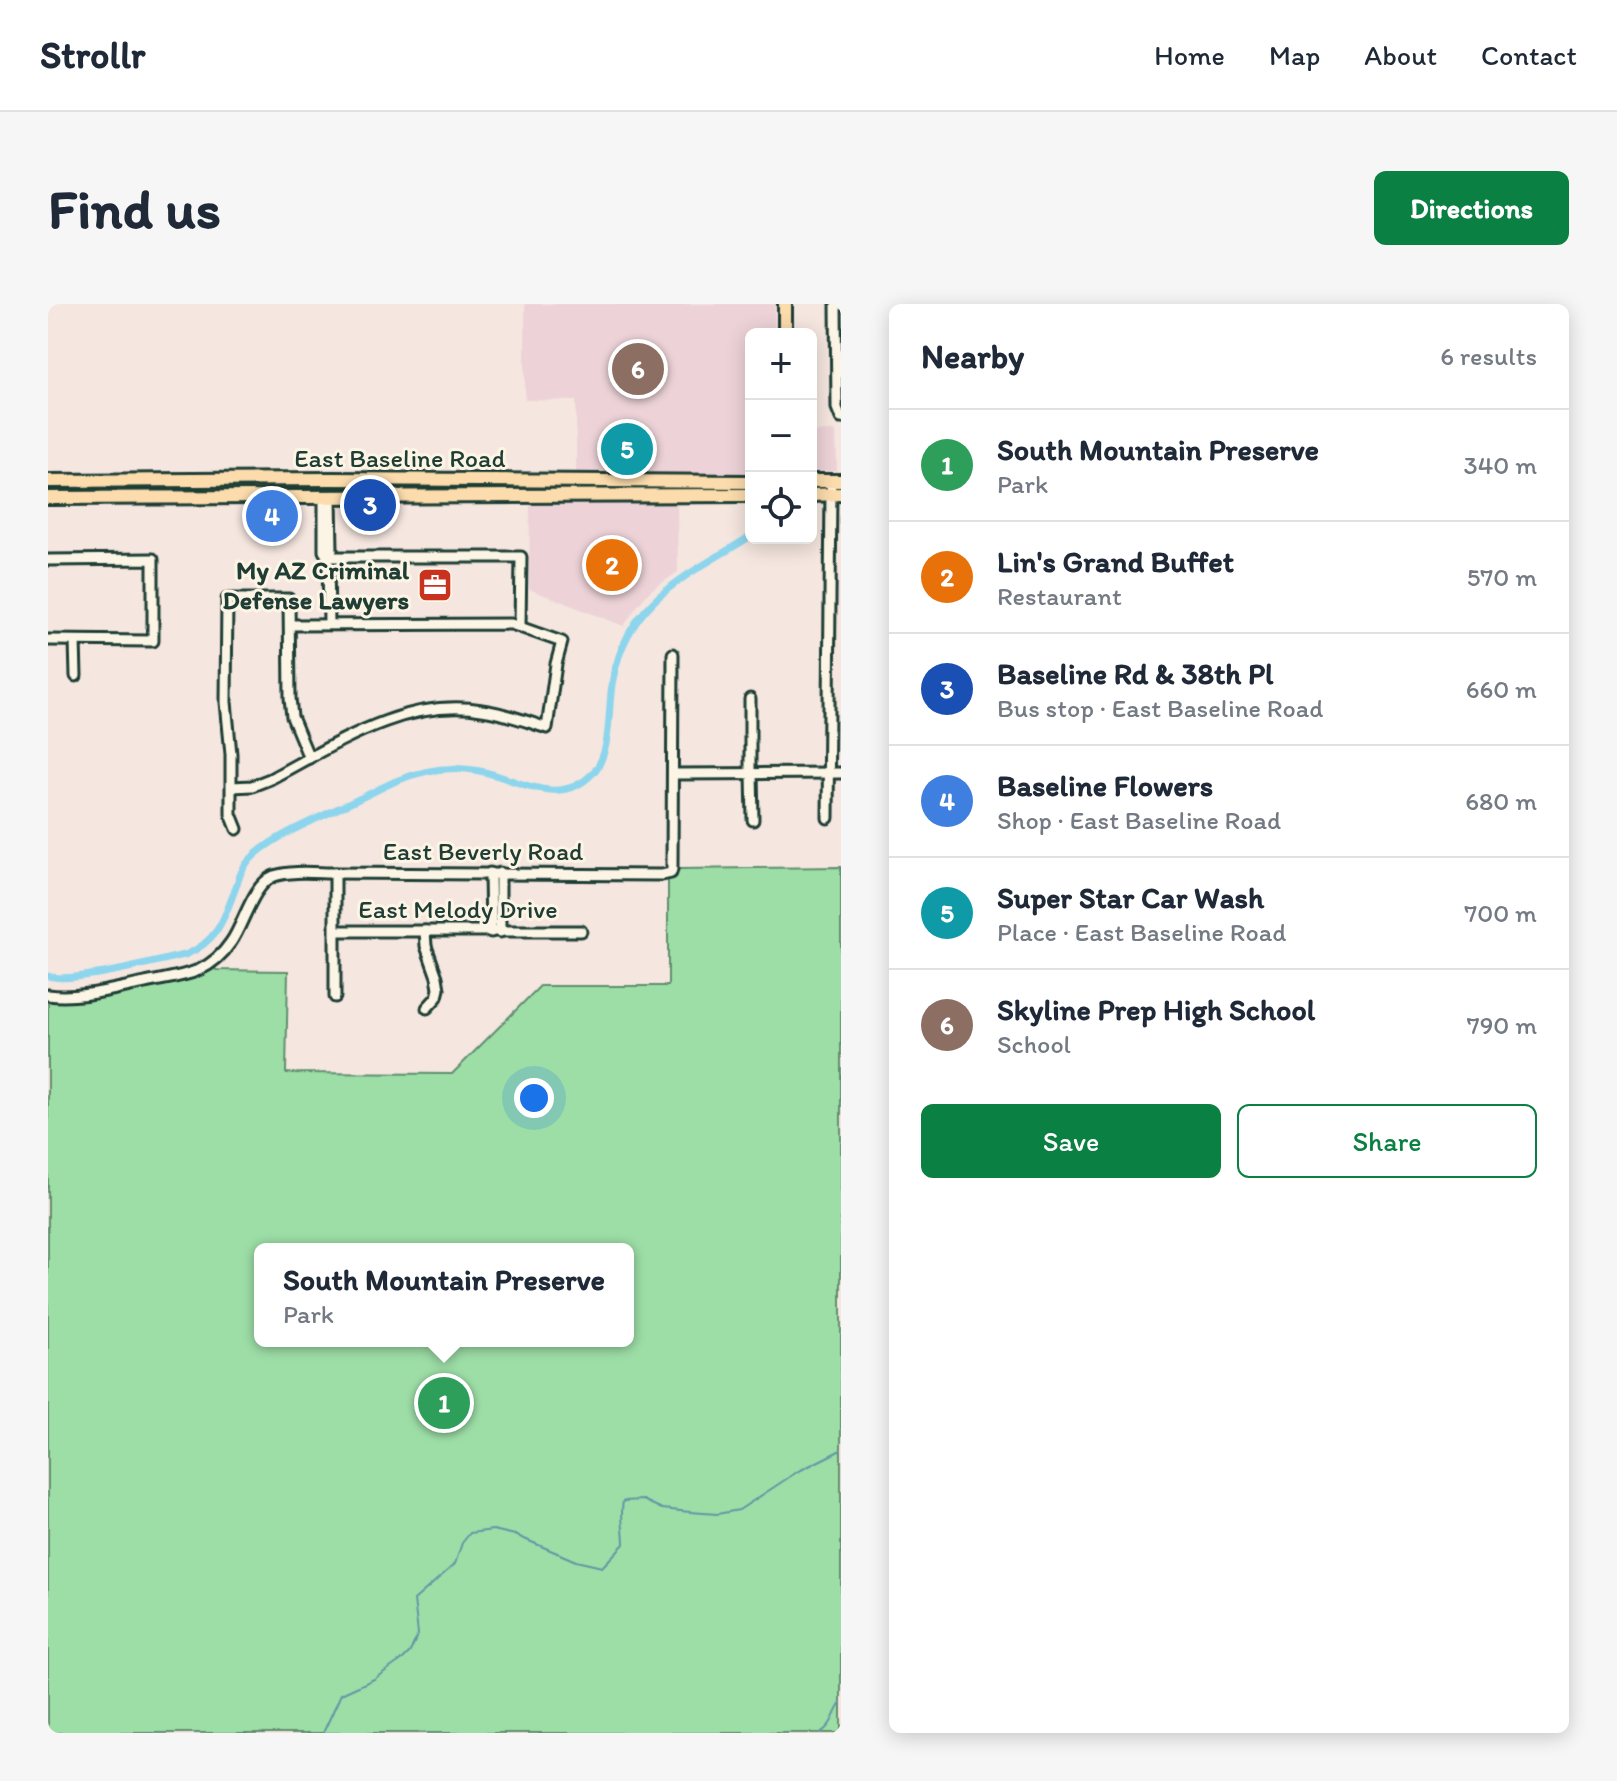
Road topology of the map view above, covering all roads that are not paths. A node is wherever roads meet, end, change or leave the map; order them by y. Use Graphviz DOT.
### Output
graph roads {
  1 [pos="785,304"];
  2 [pos="836,304"];
  3 [pos="785,328"];
  4 [pos="839,372"];
  5 [pos="841,418"];
  6 [pos="189,480"];
  7 [pos="48,481"];
  8 [pos="745,482"];
  9 [pos="328,488"];
  10 [pos="836,488"];
  11 [pos="655,489"];
  12 [pos="745,495"];
  13 [pos="189,497"];
  14 [pos="48,498"];
  15 [pos="328,557"];
  16 [pos="48,560"];
  17 [pos="836,573"];
  18 [pos="329,624"];
  19 [pos="290,625"];
  20 [pos="520,626"];
  21 [pos="48,640"];
  22 [pos="75,641"];
  23 [pos="673,654"];
  24 [pos="76,676"];
  25 [pos="750,699"];
  26 [pos="309,758"];
  27 [pos="751,773"];
  28 [pos="829,773"];
  29 [pos="841,773"];
  30 [pos="673,774"];
  31 [pos="232,787"];
  32 [pos="828,818"];
  33 [pos="753,820"];
  34 [pos="237,829"];
  35 [pos="335,873"];
  36 [pos="495,873"];
  37 [pos="336,931"];
  38 [pos="425,931"];
  39 [pos="581,931"];
  40 [pos="495,932"];
  41 [pos="48,995"];
  42 [pos="335,997"];
  43 [pos="427,1008"];
  1 -- 3 [label="main road"];
  2 -- 4 [label="street"];
  4 -- 5 [label="street"];
  6 -- 7 [label="main road, East Baseline Road"];
  6 -- 9 [label="main road, East Baseline Road"];
  6 -- 13 [label="main road"];
  8 -- 11 [label="main road, East Baseline Road"];
  9 -- 11 [label="main road, East Baseline Road"];
  9 -- 11 [label="main road, East Baseline Road"];
  9 -- 13 [label="main road, East Baseline Road"];
  9 -- 15 [label="street"];
  10 -- 17 [label="street"];
  11 -- 12 [label="main road, East Baseline Road"];
  13 -- 14 [label="main road, East Baseline Road"];
  15 -- 18 [label="street"];
  15 -- 20 [label="street"];
  16 -- 22 [label="street"];
  17 -- 28 [label="street"];
  18 -- 19 [label="street"];
  18 -- 20 [label="street"];
  19 -- 26 [label="street"];
  19 -- 31 [label="street"];
  20 -- 26 [label="street"];
  21 -- 22 [label="street"];
  22 -- 24 [label="street"];
  23 -- 30 [label="street"];
  25 -- 27 [label="street"];
  26 -- 31 [label="street"];
  27 -- 28 [label="street"];
  27 -- 30 [label="street"];
  27 -- 33 [label="street"];
  28 -- 29 [label="street"];
  28 -- 32 [label="street"];
  30 -- 36 [label="street, East Beverly Road"];
  31 -- 34 [label="street"];
  35 -- 36 [label="street, East Beverly Road"];
  35 -- 37 [label="street"];
  35 -- 41 [label="street, East Beverly Road"];
  36 -- 40 [label="street"];
  37 -- 38 [label="street, East Melody Drive"];
  37 -- 42 [label="street"];
  38 -- 40 [label="street, East Melody Drive"];
  38 -- 43 [label="street"];
  39 -- 40 [label="street, East Melody Drive"];
}
